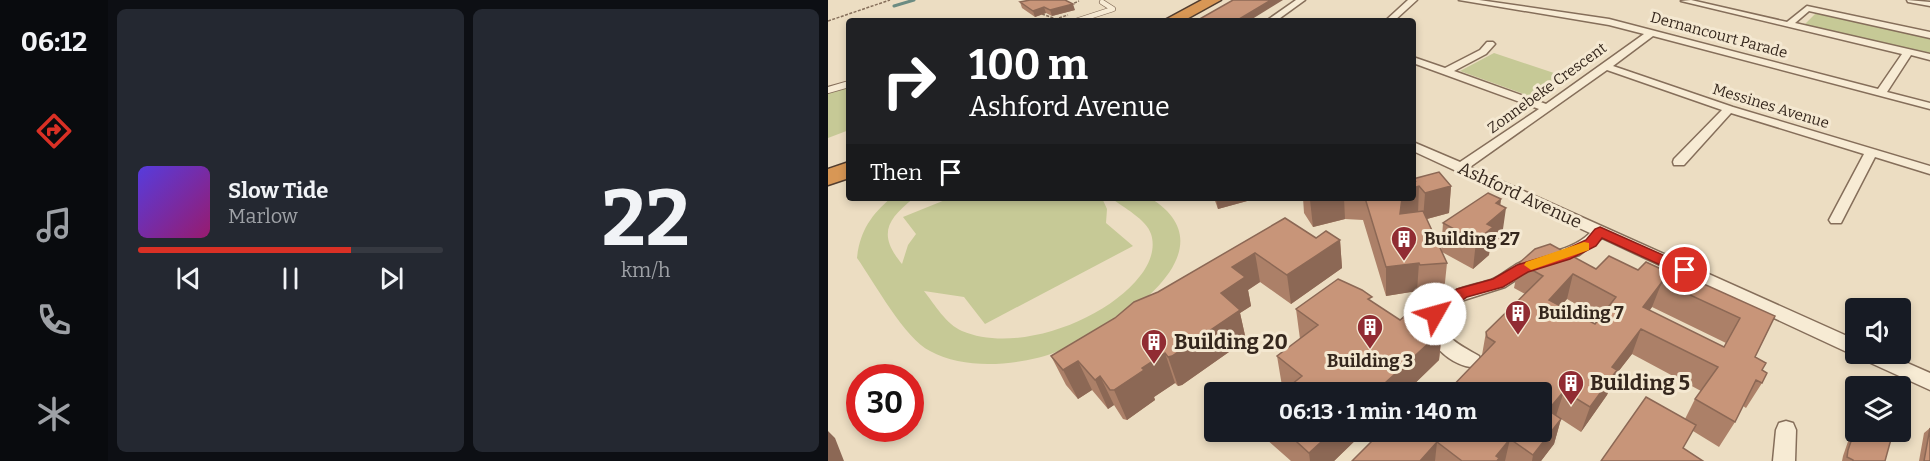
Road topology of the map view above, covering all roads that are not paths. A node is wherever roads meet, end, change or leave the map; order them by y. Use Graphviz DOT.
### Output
graph roads {
  1 [pos="1190,0"];
  2 [pos="1209,0"];
  3 [pos="1214,0"];
  4 [pos="1301,0"];
  5 [pos="1413,0"];
  6 [pos="1463,0"];
  7 [pos="1914,0"];
  8 [pos="1683,1"];
  9 [pos="1102,2"];
  10 [pos="1930,4"];
  11 [pos="1167,17"];
  12 [pos="1085,18"];
  13 [pos="1274,18"];
  14 [pos="1392,18"];
  15 [pos="1788,25"];
  16 [pos="1651,33"];
  17 [pos="1930,35"];
  18 [pos="1490,44"];
  19 [pos="1908,52"];
  20 [pos="1930,57"];
  21 [pos="1416,61"];
  22 [pos="1604,66"];
  23 [pos="1445,72"];
  24 [pos="846,85"];
  25 [pos="828,90"];
  26 [pos="1881,93"];
  27 [pos="1930,106"];
  28 [pos="1546,108"];
  29 [pos="1728,109"];
  30 [pos="1416,147"];
  31 [pos="1871,152"];
  32 [pos="846,159"];
  33 [pos="1679,162"];
  34 [pos="828,166"];
  35 [pos="1460,168"];
  36 [pos="846,170"];
  37 [pos="1930,170"];
  38 [pos="828,178"];
  39 [pos="1836,220"];
  40 [pos="1600,232"];
  41 [pos="1845,343"];
  42 [pos="1472,361"];
  43 [pos="1891,364"];
  44 [pos="1930,382"];
  45 [pos="1786,430"];
  46 [pos="1784,461"];
  1 -- 11 [label="highway"];
  2 -- 11 [label="highway"];
  3 -- 11 [label="highway"];
  4 -- 13 [label="street"];
  5 -- 14 [label="street"];
  6 -- 16 [label="street, Dernancourt Parade"];
  7 -- 10 [label="street"];
  8 -- 15 [label="street"];
  9 -- 12 [label="lane"];
  15 -- 17 [label="street"];
  15 -- 19 [label="street"];
  16 -- 22 [label="street, Zonnebeke Crescent"];
  16 -- 26 [label="street, Dernancourt Parade"];
  18 -- 23 [label="street"];
  19 -- 20 [label="street"];
  19 -- 26 [label="street"];
  21 -- 23 [label="street"];
  22 -- 28 [label="street, Zonnebeke Crescent"];
  22 -- 29 [label="street, Messines Avenue"];
  23 -- 28 [label="street"];
  24 -- 25 [label="lane"];
  26 -- 27 [label="street, Dernancourt Parade"];
  28 -- 35 [label="street, Zonnebeke Crescent"];
  29 -- 31 [label="street, Messines Avenue"];
  29 -- 33 [label="street"];
  30 -- 35 [label="street, Ashford Avenue"];
  31 -- 37 [label="street, Messines Avenue"];
  31 -- 39 [label="street"];
  32 -- 34 [label="highway"];
  35 -- 40 [label="street, Ashford Avenue"];
  36 -- 38 [label="highway"];
  40 -- 41 [label="street, Ashford Avenue"];
  40 -- 42 [label="street"];
  43 -- 44 [label="street"];
  45 -- 46 [label="street"];
}
